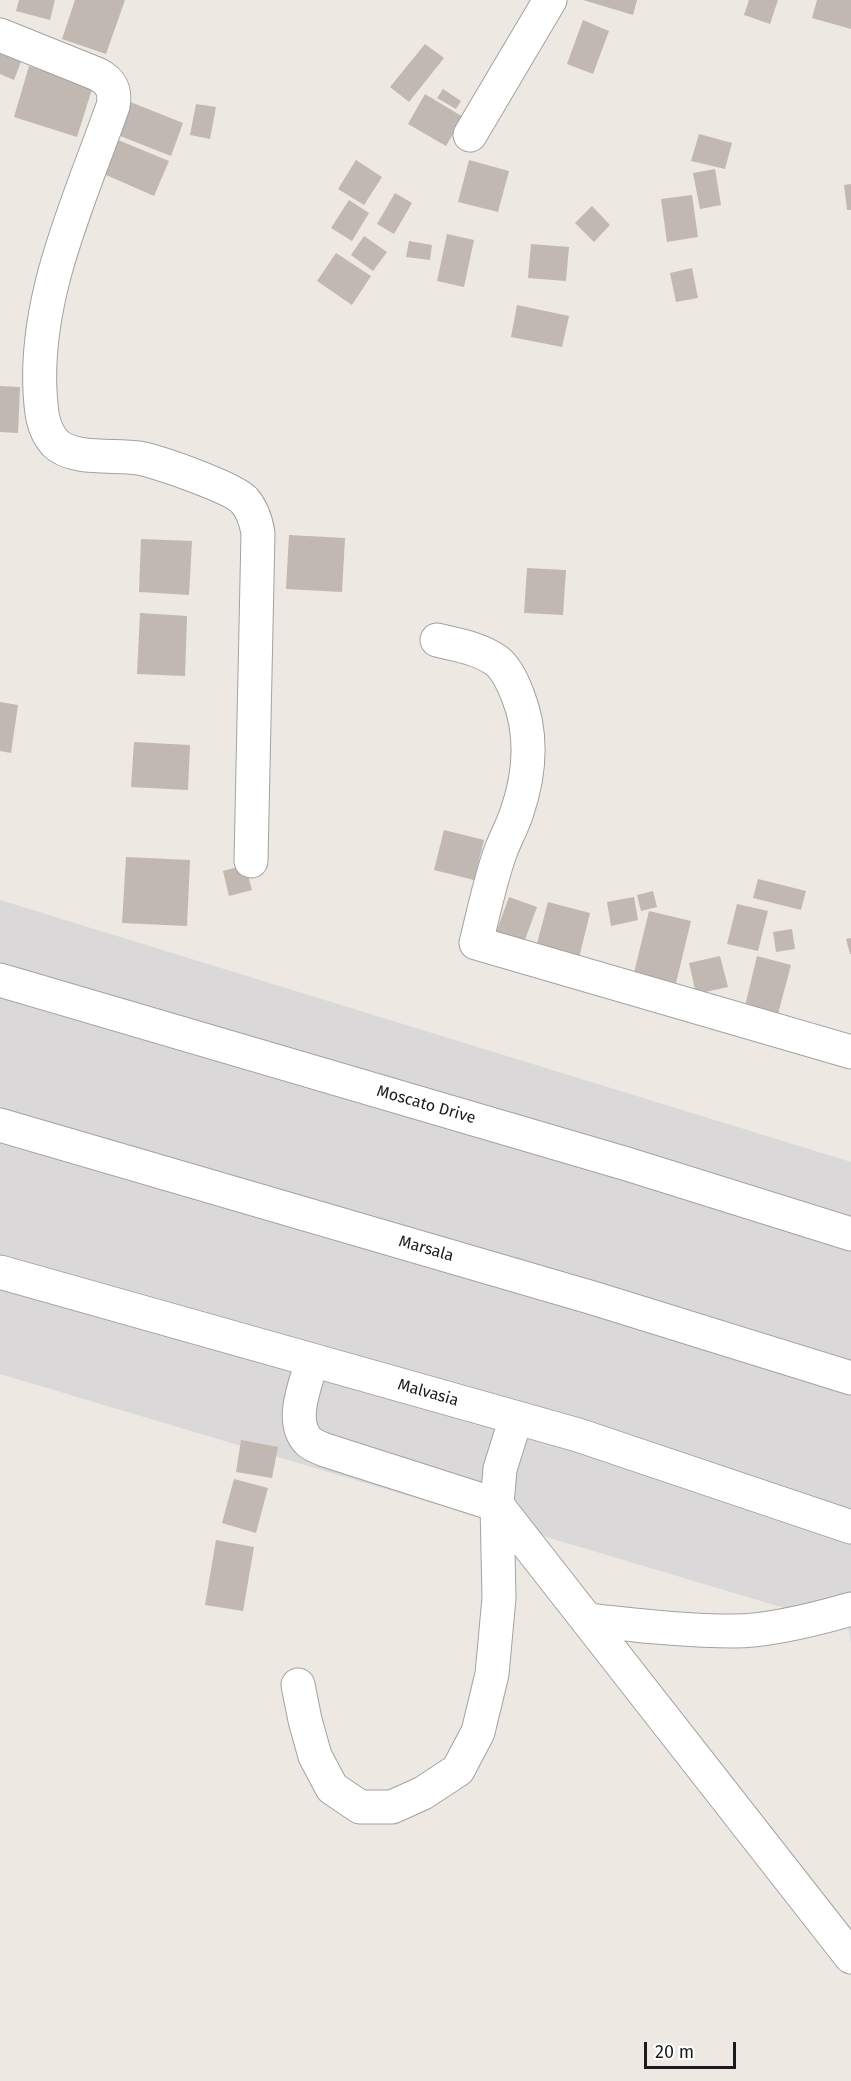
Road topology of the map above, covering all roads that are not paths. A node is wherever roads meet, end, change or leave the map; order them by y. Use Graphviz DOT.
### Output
graph roads {
  1 [pos="550,0"];
  2 [pos="0,35"];
  3 [pos="470,135"];
  4 [pos="437,640"];
  5 [pos="251,861"];
  6 [pos="0,980"];
  7 [pos="851,1052"];
  8 [pos="0,1125"];
  9 [pos="851,1234"];
  10 [pos="0,1272"];
  11 [pos="312,1361"];
  12 [pos="851,1378"];
  13 [pos="516,1418"];
  14 [pos="497,1505"];
  15 [pos="851,1527"];
  16 [pos="851,1610"];
  17 [pos="587,1620"];
  18 [pos="298,1685"];
  19 [pos="851,1957"];
  1 -- 3 [label="street"];
  2 -- 5 [label="street"];
  4 -- 7 [label="street"];
  6 -- 9 [label="street, Moscato Drive"];
  8 -- 12 [label="street, Marsala"];
  10 -- 11 [label="street, Malvasia"];
  11 -- 13 [label="street, Malvasia"];
  11 -- 14 [label="street"];
  13 -- 14 [label="street"];
  13 -- 15 [label="street, Malvasia"];
  14 -- 17 [label="street"];
  14 -- 18 [label="street"];
  16 -- 17 [label="street"];
  17 -- 19 [label="street"];
}
